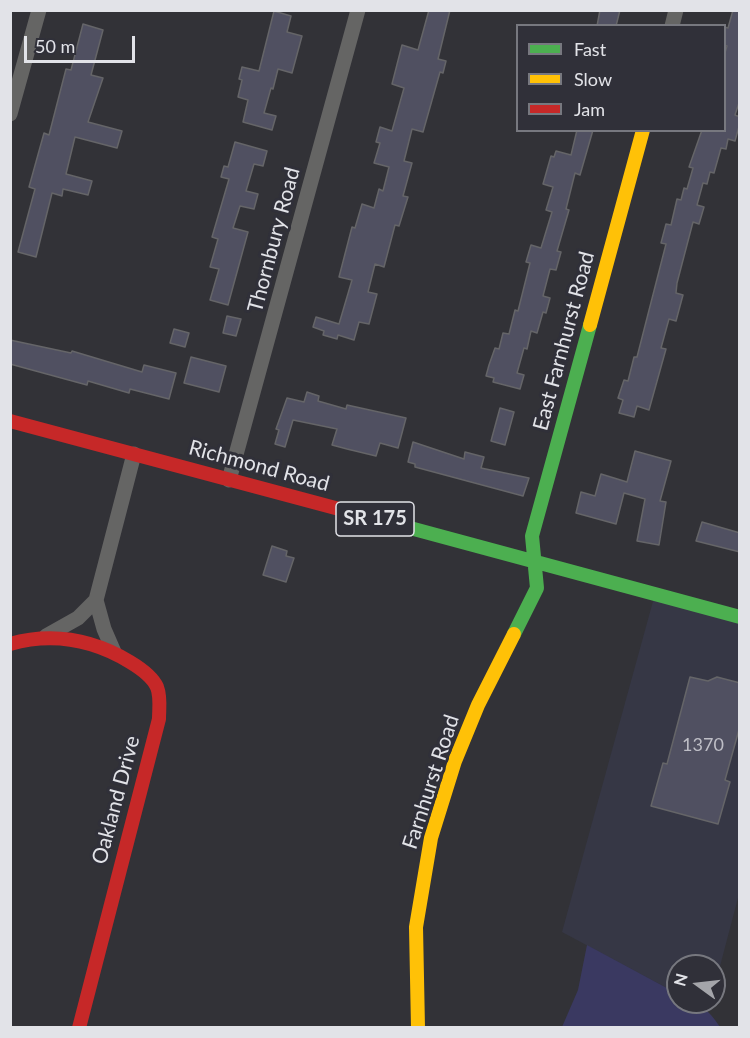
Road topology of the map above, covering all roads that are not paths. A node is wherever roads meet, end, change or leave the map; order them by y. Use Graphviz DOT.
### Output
graph roads {
  1 [pos="39,10"];
  2 [pos="358,10"];
  3 [pos="10,114"];
  4 [pos="642,132"];
  5 [pos="10,421"];
  6 [pos="134,454"];
  7 [pos="229,480"];
  8 [pos="536,563"];
  9 [pos="96,600"];
  10 [pos="740,617"];
  11 [pos="45,636"];
  12 [pos="10,644"];
  13 [pos="114,652"];
  14 [pos="79,1028"];
  15 [pos="418,1028"];
  1 -- 3 [label="street"];
  2 -- 7 [label="street, Thornbury Road"];
  4 -- 8 [label="street, East Farnhurst Road"];
  5 -- 6 [label="street, Richmond Road / SR 175"];
  6 -- 7 [label="street, Richmond Road / SR 175"];
  6 -- 9 [label="street"];
  7 -- 8 [label="street, Richmond Road / SR 175"];
  8 -- 10 [label="street, Richmond Road / SR 175"];
  8 -- 15 [label="street, Farnhurst Road"];
  9 -- 11 [label="street"];
  9 -- 13 [label="street"];
  11 -- 12 [label="street, Oakland Drive"];
  11 -- 13 [label="street, Oakland Drive"];
  13 -- 14 [label="street, Oakland Drive"];
}
